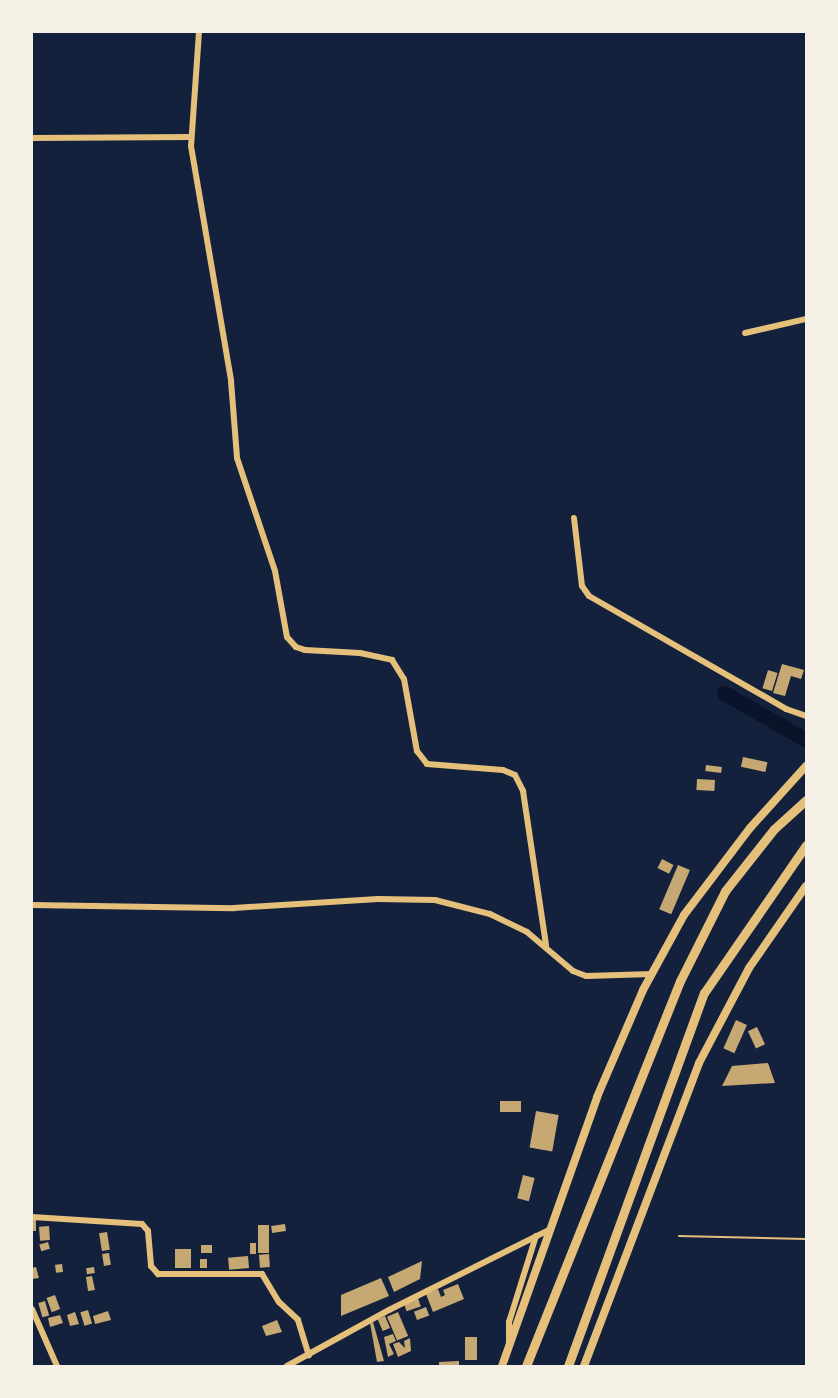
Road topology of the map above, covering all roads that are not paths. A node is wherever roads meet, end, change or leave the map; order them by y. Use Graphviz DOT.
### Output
graph roads {
  1 [pos="199,32"];
  2 [pos="190,136"];
  3 [pos="32,138"];
  4 [pos="807,319"];
  5 [pos="745,333"];
  6 [pos="574,518"];
  7 [pos="807,716"];
  8 [pos="807,766"];
  9 [pos="807,800"];
  10 [pos="807,845"];
  11 [pos="807,886"];
  12 [pos="32,905"];
  13 [pos="546,945"];
  14 [pos="652,974"];
  15 [pos="32,1217"];
  16 [pos="549,1230"];
  17 [pos="536,1236"];
  18 [pos="32,1310"];
  19 [pos="510,1344"];
  20 [pos="309,1355"];
  21 [pos="57,1366"];
  22 [pos="287,1366"];
  23 [pos="502,1366"];
  24 [pos="526,1366"];
  25 [pos="568,1366"];
  26 [pos="584,1366"];
  1 -- 2 [label="street"];
  2 -- 3 [label="street"];
  2 -- 13 [label="street"];
  4 -- 5 [label="street"];
  6 -- 7 [label="street"];
  8 -- 14 [label="street"];
  9 -- 24 [label="highway"];
  10 -- 25 [label="highway"];
  11 -- 26 [label="street"];
  12 -- 13 [label="street"];
  13 -- 14 [label="street"];
  14 -- 16 [label="street"];
  15 -- 20 [label="street"];
  16 -- 17 [label="street"];
  16 -- 19 [label="street"];
  17 -- 19 [label="street"];
  17 -- 20 [label="street"];
  18 -- 21 [label="street"];
  19 -- 23 [label="street"];
  20 -- 22 [label="street"];
}
